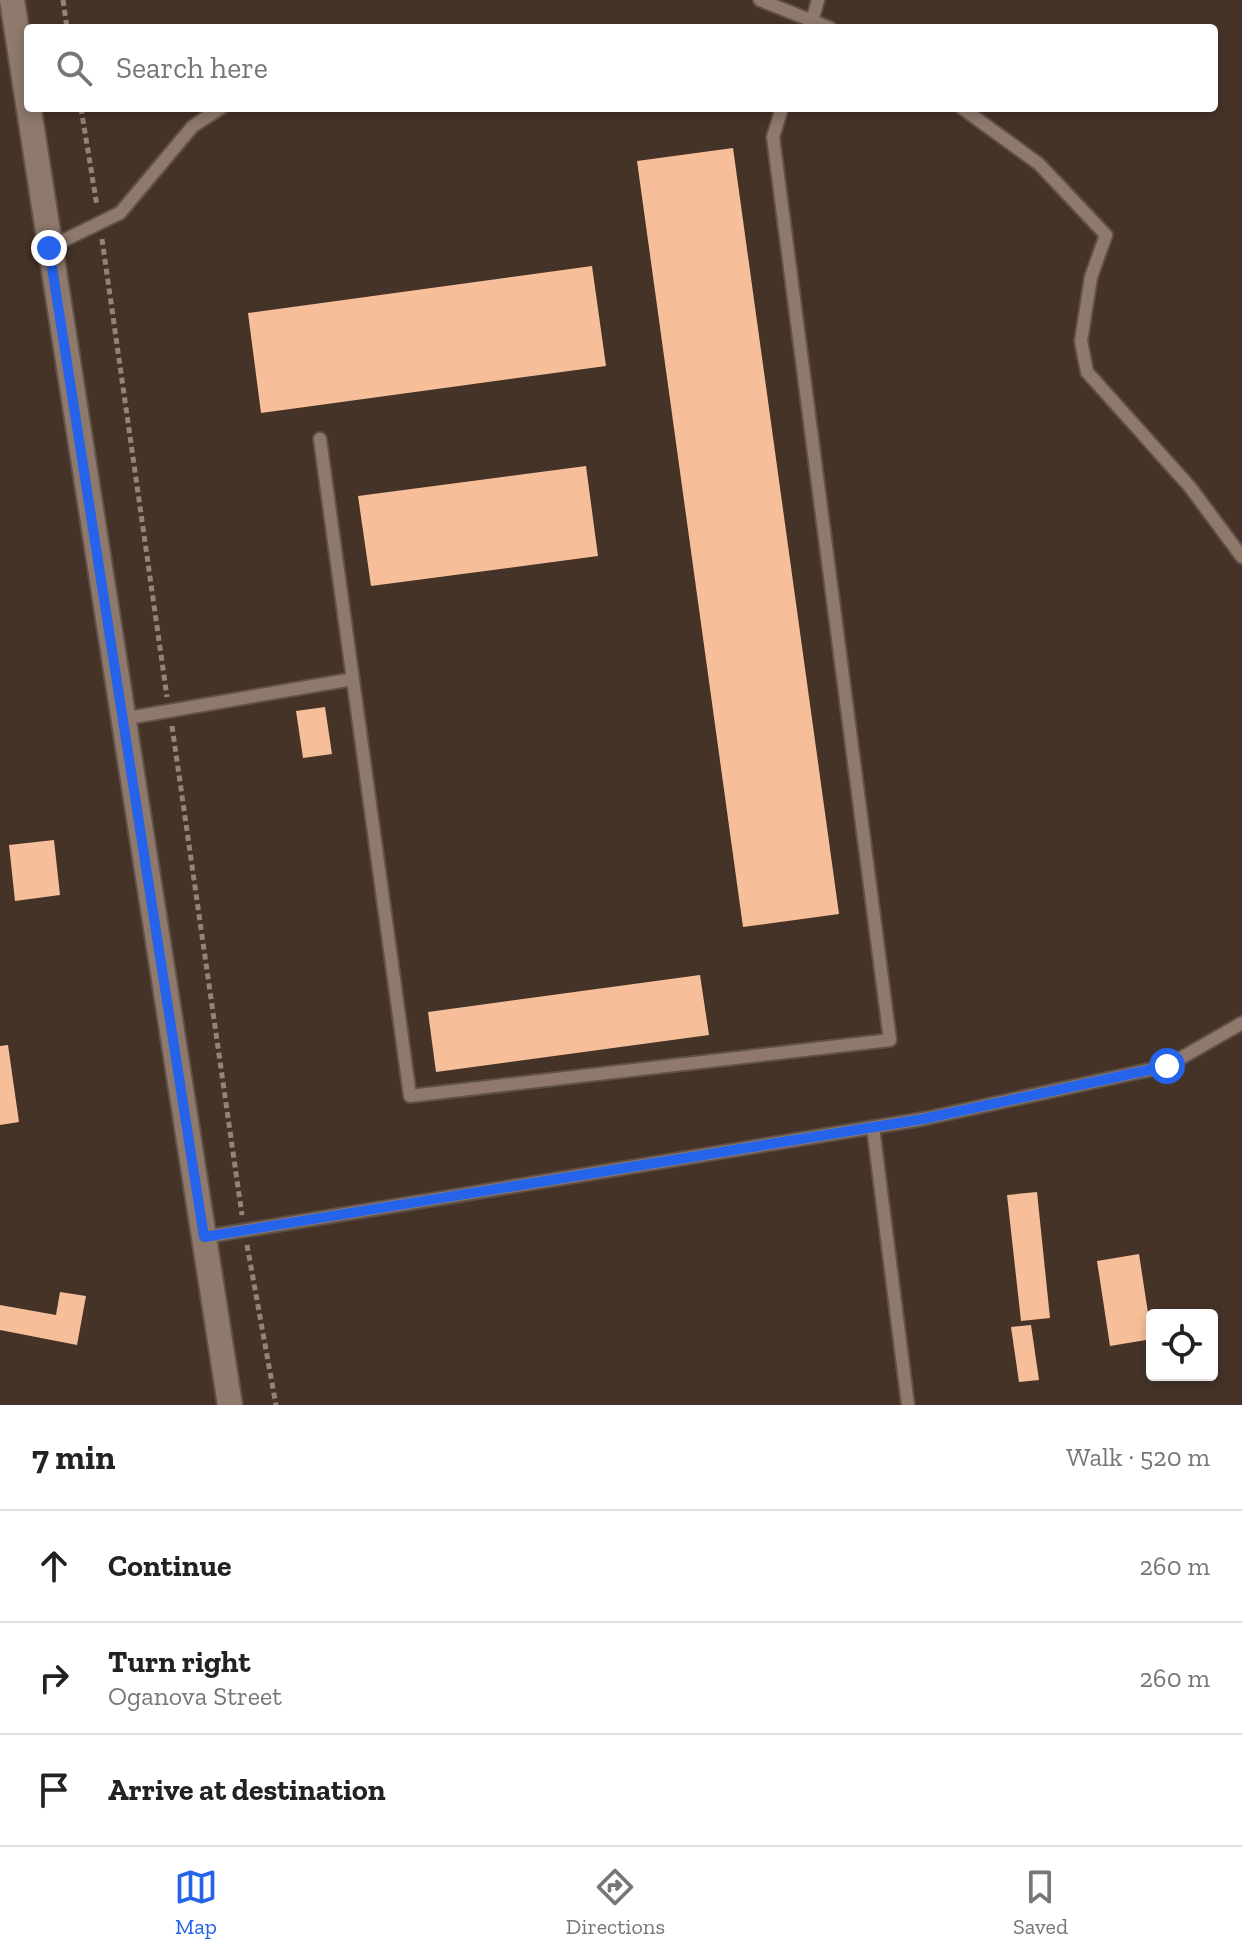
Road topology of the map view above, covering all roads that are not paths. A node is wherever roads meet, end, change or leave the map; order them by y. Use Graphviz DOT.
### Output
graph roads {
  1 [pos="12,0"];
  2 [pos="760,0"];
  3 [pos="818,0"];
  4 [pos="811,24"];
  5 [pos="24,80"];
  6 [pos="29,112"];
  7 [pos="215,112"];
  8 [pos="781,112"];
  9 [pos="968,112"];
  10 [pos="49,248"];
  11 [pos="320,439"];
  12 [pos="1242,557"];
  13 [pos="353,679"];
  14 [pos="122,719"];
  15 [pos="1242,1023"];
  16 [pos="873,1127"];
  17 [pos="204,1237"];
  18 [pos="230,1405"];
  19 [pos="908,1405"];
  1 -- 5 [label="main road"];
  2 -- 4 [label="lane"];
  3 -- 4 [label="lane"];
  6 -- 10 [label="main road"];
  7 -- 10 [label="lane"];
  8 -- 13 [label="lane"];
  9 -- 12 [label="lane"];
  10 -- 14 [label="main road"];
  11 -- 13 [label="lane"];
  13 -- 14 [label="lane"];
  14 -- 17 [label="main road"];
  15 -- 16 [label="lane"];
  16 -- 17 [label="lane"];
  16 -- 19 [label="lane"];
  17 -- 18 [label="main road"];
}
